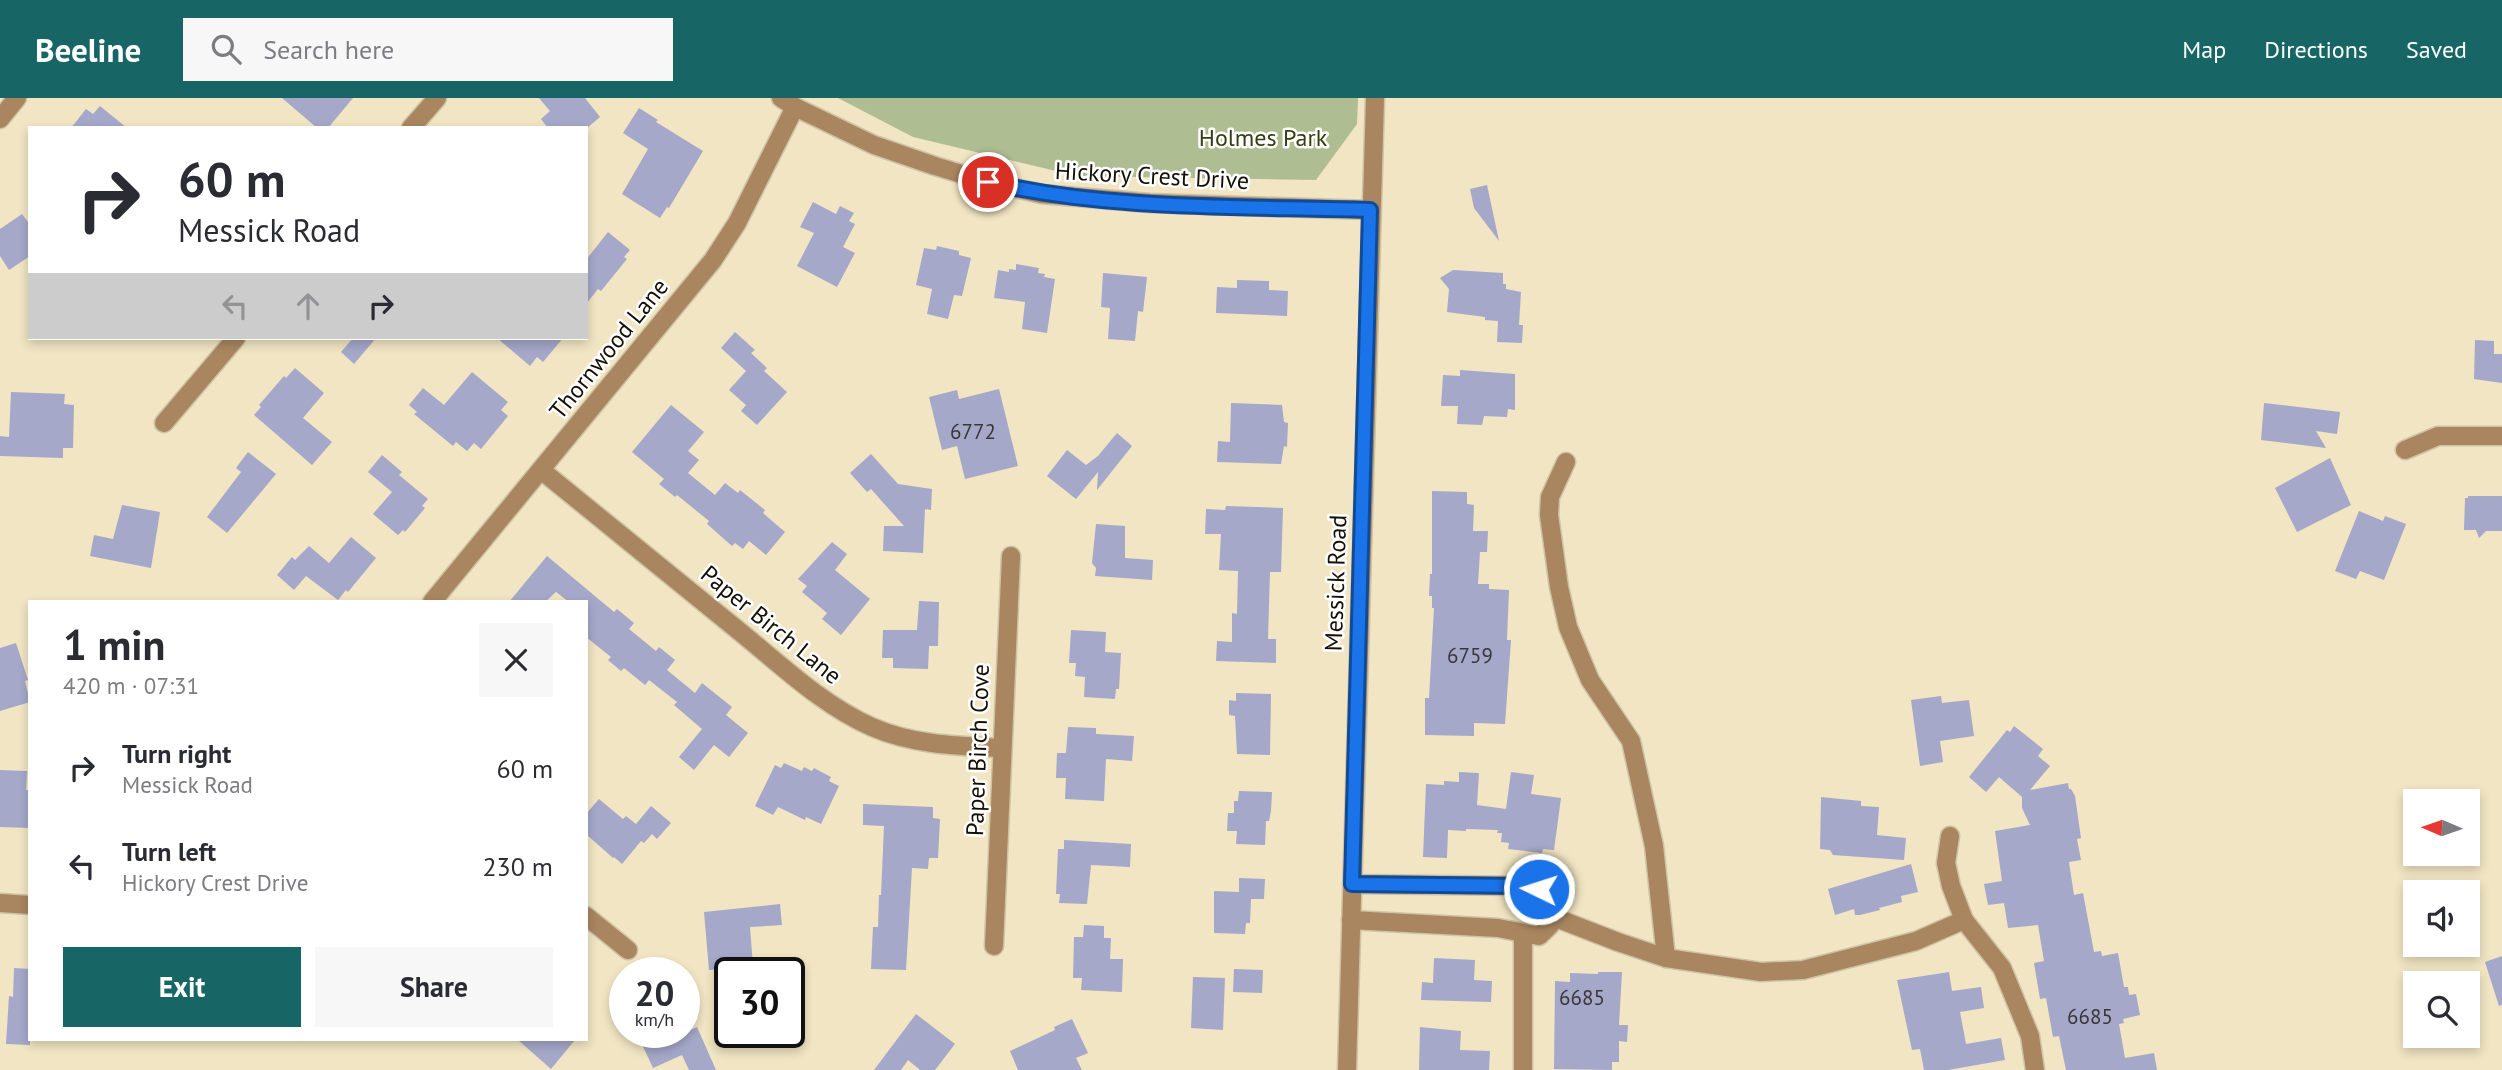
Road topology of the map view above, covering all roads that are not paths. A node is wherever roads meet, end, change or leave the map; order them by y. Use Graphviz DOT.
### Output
graph roads {
  1 [pos="17,98"];
  2 [pos="437,98"];
  3 [pos="1375,98"];
  4 [pos="788,103"];
  5 [pos="0,119"];
  6 [pos="413,126"];
  7 [pos="1370,210"];
  8 [pos="234,340"];
  9 [pos="164,423"];
  10 [pos="2502,436"];
  11 [pos="2405,450"];
  12 [pos="1566,461"];
  13 [pos="541,470"];
  14 [pos="1011,555"];
  15 [pos="434,600"];
  16 [pos="1002,748"];
  17 [pos="1950,836"];
  18 [pos="1352,884"];
  19 [pos="0,904"];
  20 [pos="28,905"];
  21 [pos="588,918"];
  22 [pos="1556,918"];
  23 [pos="1351,920"];
  24 [pos="1964,920"];
  25 [pos="1523,934"];
  26 [pos="994,946"];
  27 [pos="628,950"];
  28 [pos="1667,958"];
  29 [pos="1347,1070"];
  30 [pos="1523,1070"];
  31 [pos="2035,1070"];
  1 -- 5 [label="street"];
  2 -- 6 [label="street"];
  3 -- 7 [label="street, Messick Road"];
  4 -- 7 [label="street, Hickory Crest Drive"];
  4 -- 13 [label="street, Thornwood Lane"];
  7 -- 18 [label="street, Messick Road"];
  8 -- 9 [label="street"];
  10 -- 11 [label="street"];
  12 -- 28 [label="street"];
  13 -- 15 [label="street, Thornwood Lane"];
  13 -- 16 [label="street, Paper Birch Lane"];
  14 -- 16 [label="street, Paper Birch Cove"];
  16 -- 26 [label="street, Paper Birch Cove"];
  17 -- 24 [label="street"];
  18 -- 22 [label="street"];
  18 -- 23 [label="street, Messick Road"];
  19 -- 20 [label="street"];
  21 -- 27 [label="street"];
  22 -- 25 [label="street"];
  22 -- 28 [label="street"];
  23 -- 25 [label="street"];
  23 -- 29 [label="street, Messick Road"];
  24 -- 28 [label="street"];
  24 -- 31 [label="street"];
  25 -- 30 [label="street"];
}
